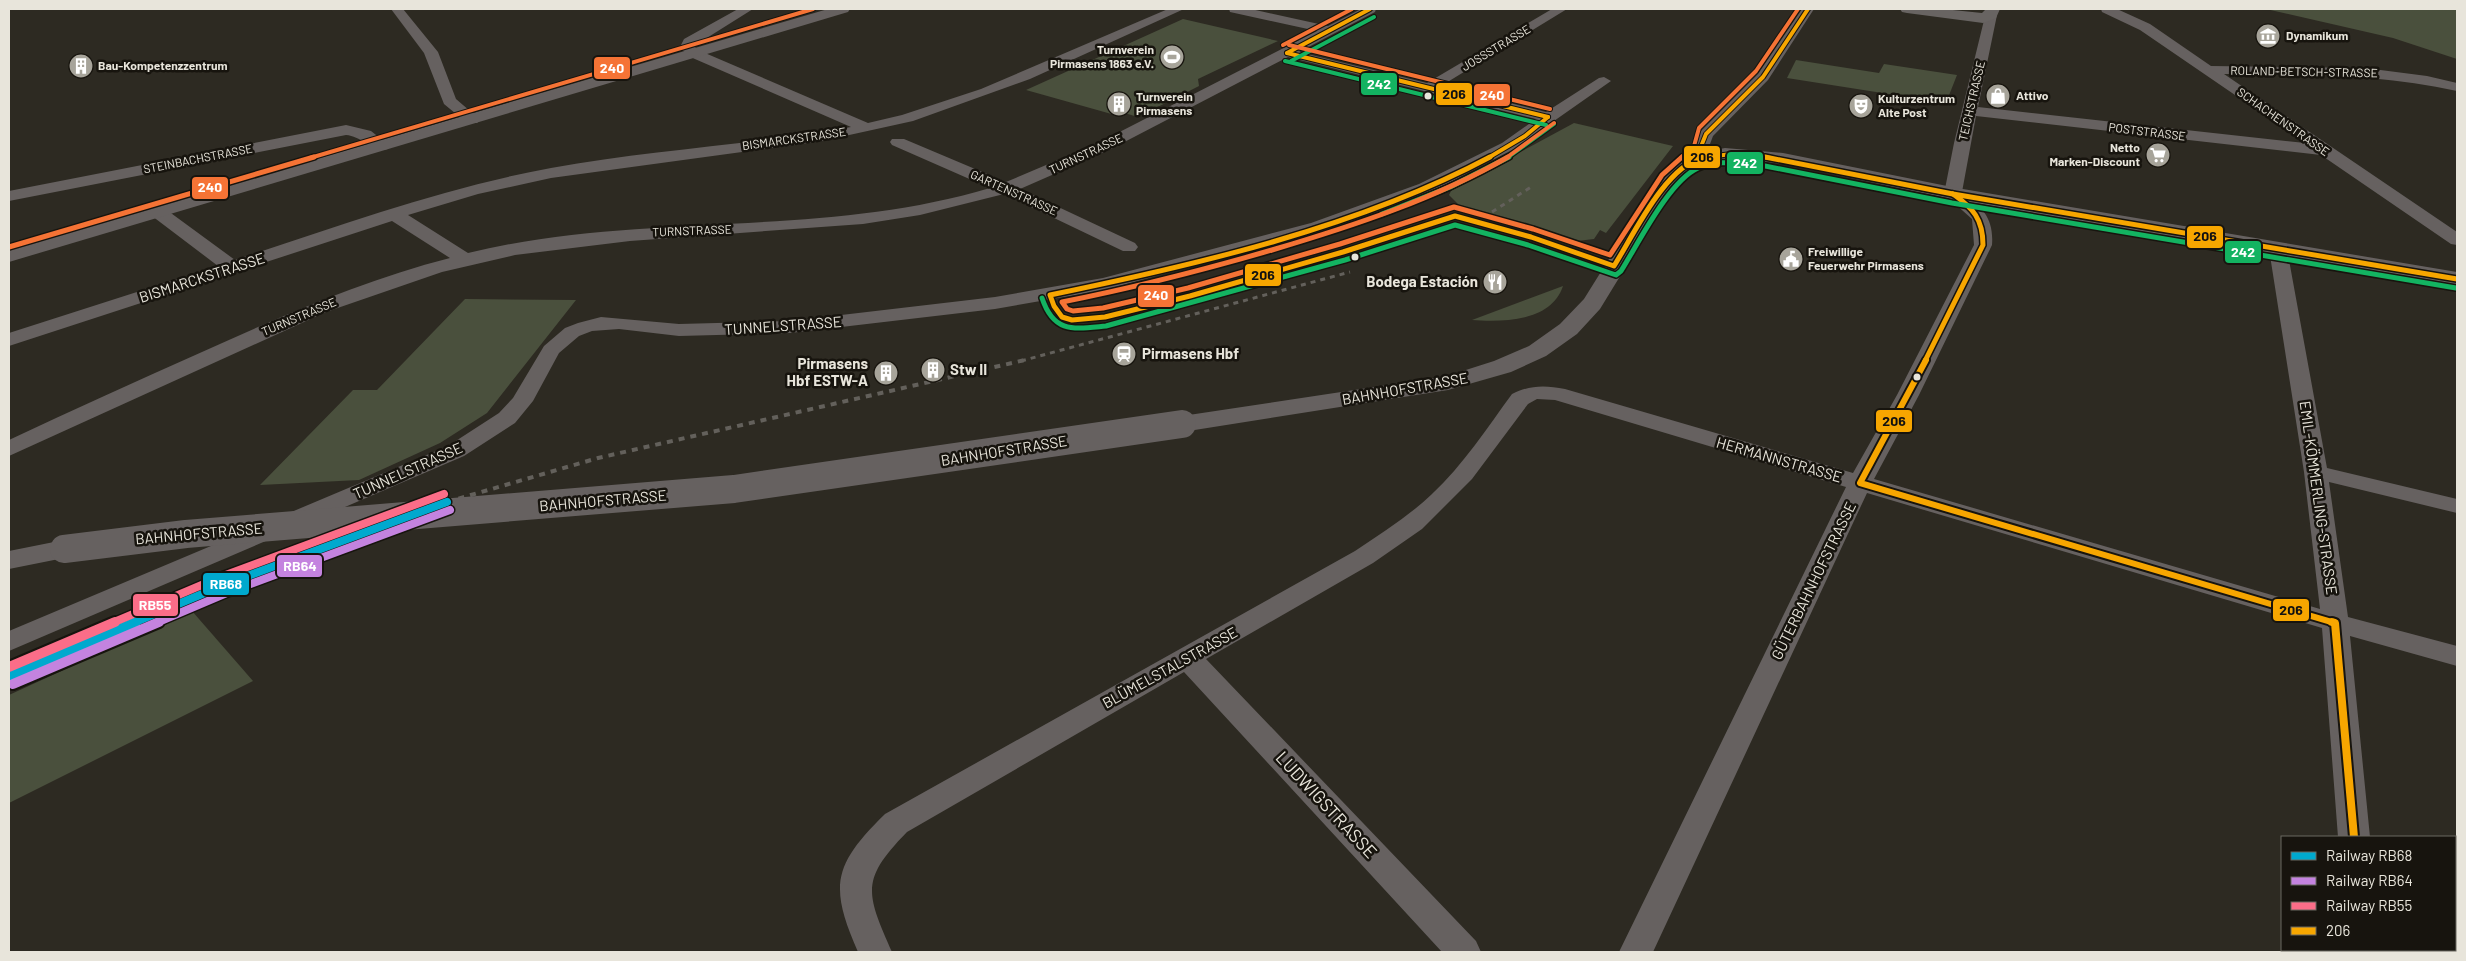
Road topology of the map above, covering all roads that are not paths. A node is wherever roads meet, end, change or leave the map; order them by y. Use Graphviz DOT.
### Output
graph roads {
  1 [pos="397,9"];
  2 [pos="748,9"];
  3 [pos="843,9"];
  4 [pos="1178,9"];
  5 [pos="1235,9"];
  6 [pos="1370,9"];
  7 [pos="1561,9"];
  8 [pos="1808,9"];
  9 [pos="1907,9"];
  10 [pos="2107,9"];
  11 [pos="1992,12"];
  12 [pos="1328,30"];
  13 [pos="693,53"];
  14 [pos="1287,53"];
  15 [pos="2210,70"];
  16 [pos="1604,82"];
  17 [pos="1430,87"];
  18 [pos="2457,87"];
  19 [pos="1970,111"];
  20 [pos="1548,116"];
  21 [pos="472,120"];
  22 [pos="867,128"];
  23 [pos="898,142"];
  24 [pos="382,146"];
  25 [pos="2324,150"];
  26 [pos="1712,155"];
  27 [pos="1004,188"];
  28 [pos="1953,194"];
  29 [pos="9,196"];
  30 [pos="158,212"];
  31 [pos="394,214"];
  32 [pos="2457,240"];
  33 [pos="1129,247"];
  34 [pos="2278,249"];
  35 [pos="9,256"];
  36 [pos="465,260"];
  37 [pos="233,268"];
  38 [pos="2457,280"];
  39 [pos="9,340"];
  40 [pos="1533,392"];
  41 [pos="9,449"];
  42 [pos="2316,472"];
  43 [pos="1860,483"];
  44 [pos="2457,506"];
  45 [pos="9,560"];
  46 [pos="2335,623"];
  47 [pos="9,642"];
  48 [pos="2457,656"];
  49 [pos="1188,658"];
  50 [pos="2354,836"];
  51 [pos="875,952"];
  52 [pos="1464,952"];
  53 [pos="1636,952"];
  1 -- 21 [label="street"];
  2 -- 13 [label="street"];
  3 -- 13 [label="street"];
  4 -- 22 [label="street, BISMARCKSTRASSE"];
  5 -- 12 [label="street"];
  6 -- 12 [label="street, TURNSTRASSE"];
  7 -- 17 [label="street, JOSSSTRASSE"];
  8 -- 26 [label="street"];
  9 -- 11 [label="main road"];
  10 -- 15 [label="street, SCHACHENSTRASSE"];
  11 -- 19 [label="street, TEICHSTRASSE"];
  12 -- 14 [label="street, TURNSTRASSE"];
  13 -- 21 [label="street"];
  13 -- 22 [label="street"];
  14 -- 17 [label="street"];
  14 -- 27 [label="street, TURNSTRASSE"];
  15 -- 18 [label="street, ROLAND-BETSCH-STRASSE"];
  15 -- 25 [label="street, SCHACHENSTRASSE"];
  16 -- 20 [label="street, TUNNELSTRASSE"];
  17 -- 20 [label="street"];
  19 -- 25 [label="street, POSTSTRASSE"];
  19 -- 28 [label="street, TEICHSTRASSE"];
  20 -- 47 [label="street, TUNNELSTRASSE"];
  21 -- 24 [label="street"];
  22 -- 31 [label="street, BISMARCKSTRASSE"];
  23 -- 27 [label="street, GARTENSTRASSE"];
  24 -- 29 [label="street, STEINBACHSTRASSE"];
  24 -- 30 [label="street"];
  25 -- 32 [label="street, SCHACHENSTRASSE"];
  26 -- 28 [label="street, BAHNHOFSTRASSE"];
  26 -- 45 [label="street, BAHNHOFSTRASSE, bridge"];
  27 -- 33 [label="street, GARTENSTRASSE"];
  27 -- 36 [label="street, TURNSTRASSE"];
  28 -- 34 [label="street, BAHNHOFSTRASSE"];
  28 -- 43 [label="street, GÜTERBAHNHOFSTRASSE"];
  30 -- 35 [label="street"];
  30 -- 37 [label="street"];
  31 -- 36 [label="street"];
  31 -- 37 [label="street, BISMARCKSTRASSE"];
  34 -- 38 [label="street, BAHNHOFSTRASSE"];
  34 -- 42 [label="street, EMIL-KÖMMERLING-STRASSE"];
  36 -- 41 [label="street, TURNSTRASSE"];
  37 -- 39 [label="street, BISMARCKSTRASSE"];
  40 -- 43 [label="street, HERMANNSTRASSE"];
  40 -- 49 [label="street, BLÜMELSTALSTRASSE"];
  42 -- 44 [label="street"];
  42 -- 46 [label="street, EMIL-KÖMMERLING-STRASSE"];
  43 -- 46 [label="street, HERMANNSTRASSE"];
  43 -- 53 [label="street, GÜTERBAHNHOFSTRASSE"];
  46 -- 48 [label="street, HERMANNSTRASSE"];
  46 -- 50 [label="street, EMIL-KÖMMERLING-STRASSE"];
  49 -- 51 [label="street, BLÜMELSTALSTRASSE"];
  49 -- 52 [label="street, LUDWIGSTRASSE"];
}
